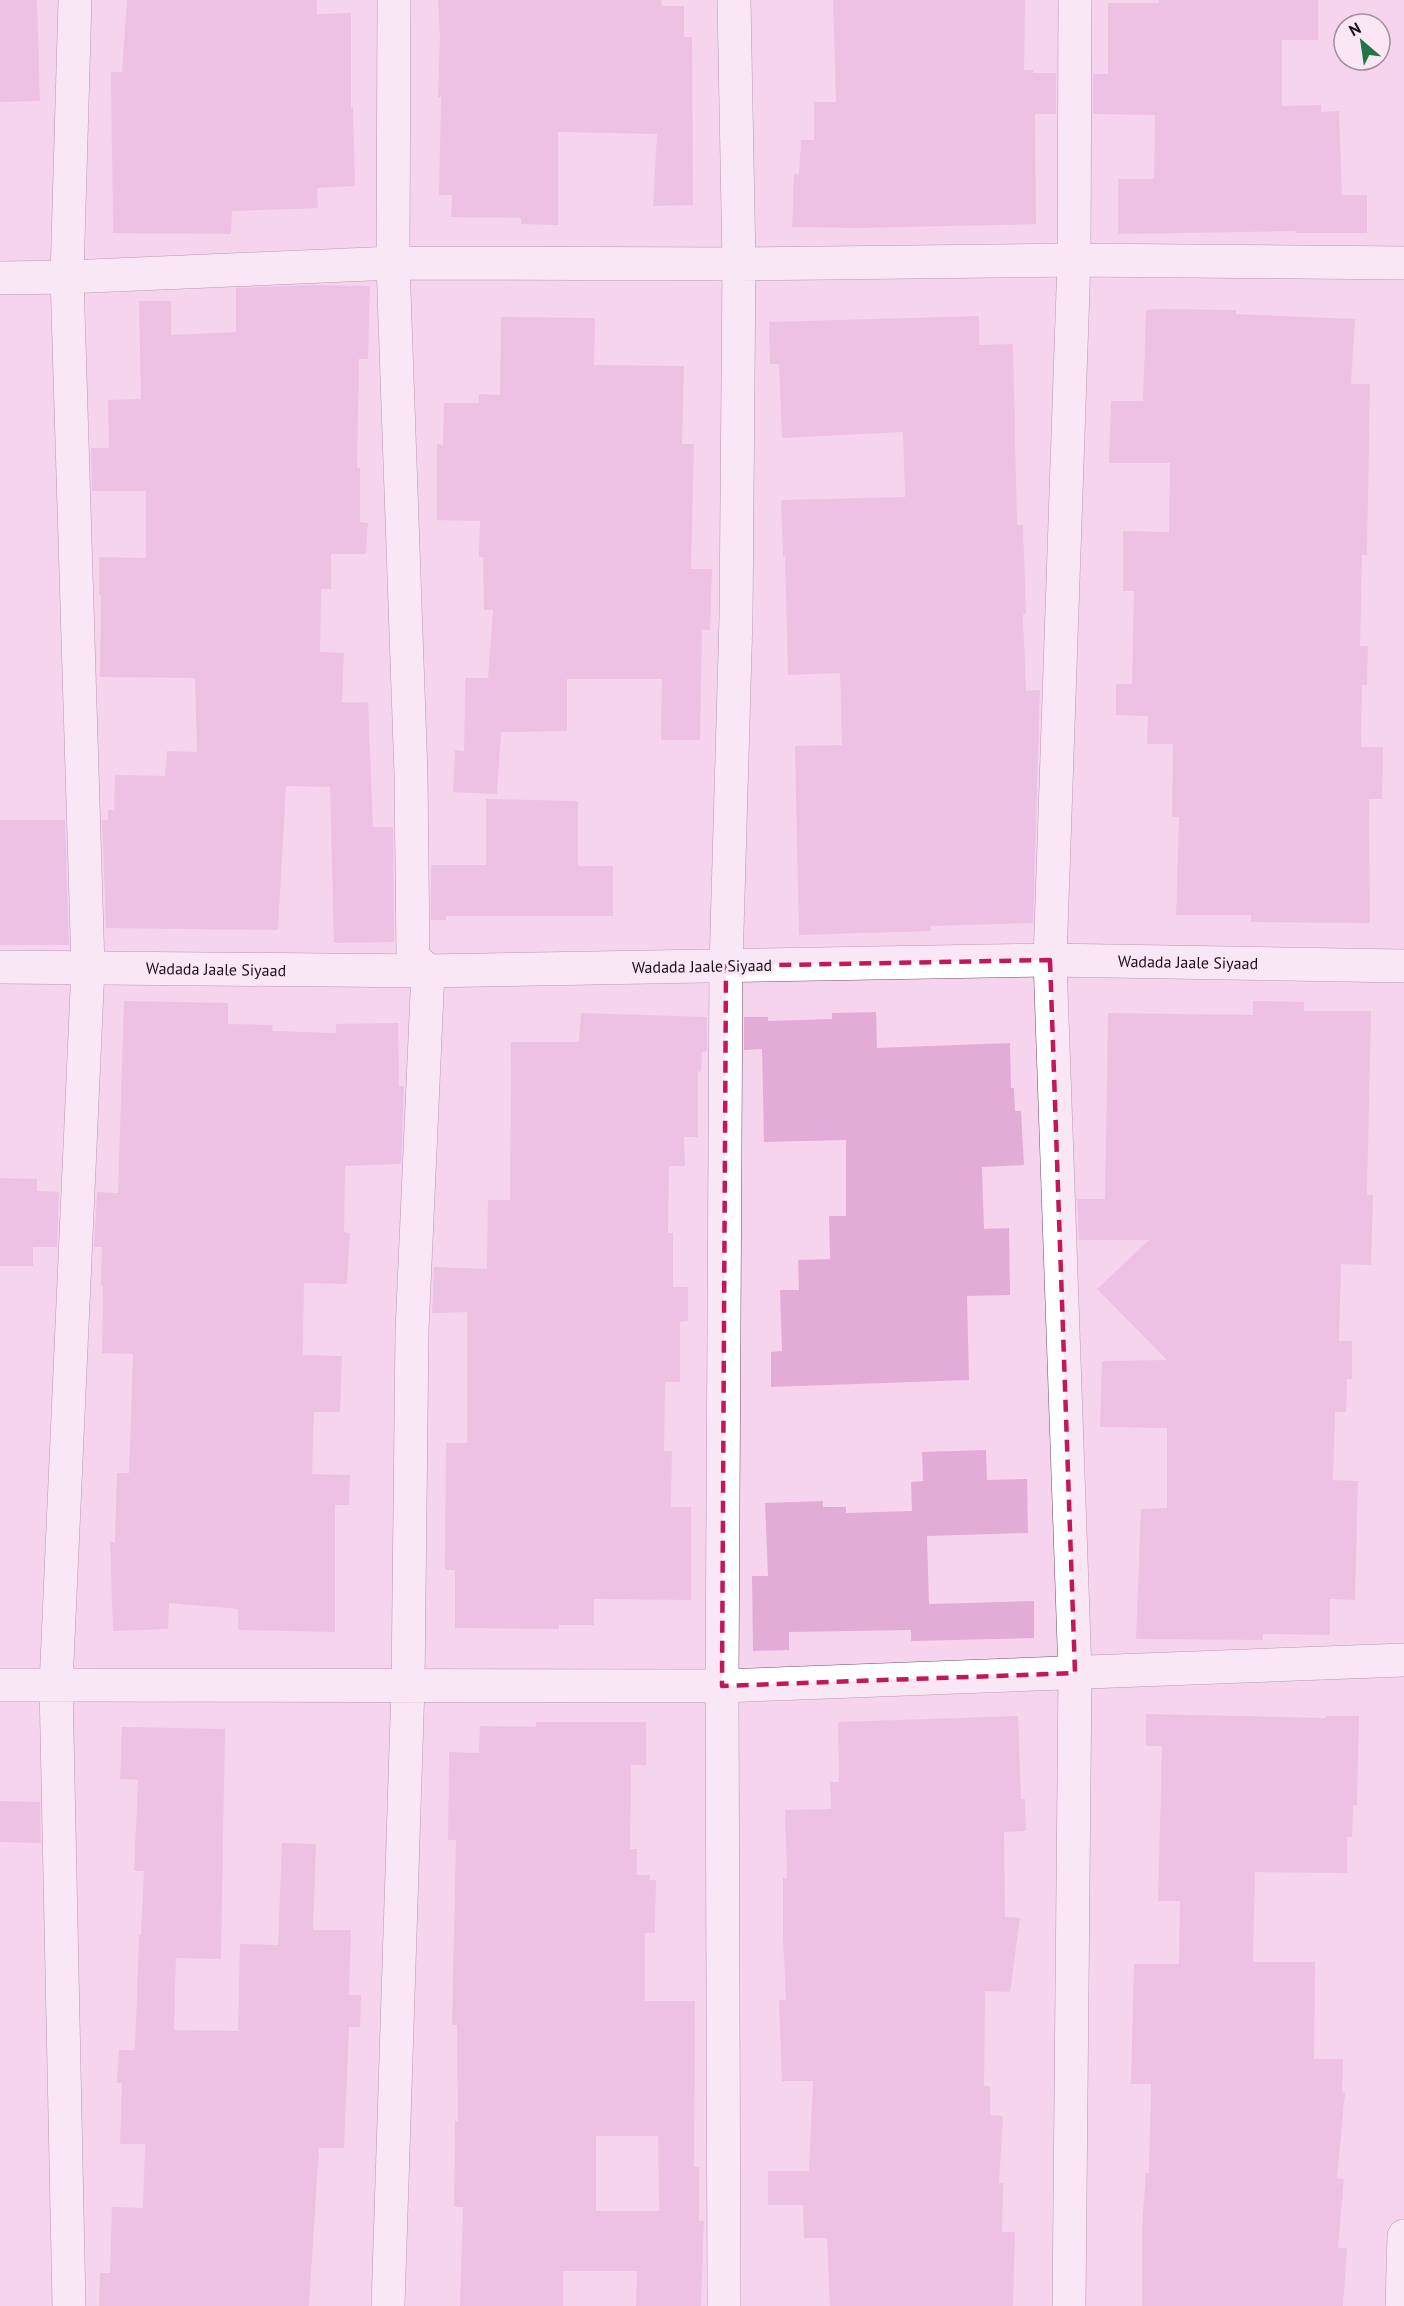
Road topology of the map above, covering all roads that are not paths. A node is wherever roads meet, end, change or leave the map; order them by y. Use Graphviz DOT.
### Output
graph roads {
  1 [pos="75,0"];
  2 [pos="394,0"];
  3 [pos="734,0"];
  4 [pos="1075,0"];
  5 [pos="1074,260"];
  6 [pos="393,263"];
  7 [pos="1404,263"];
  8 [pos="739,264"];
  9 [pos="67,277"];
  10 [pos="0,278"];
  11 [pos="1050,960"];
  12 [pos="726,966"];
  13 [pos="1404,966"];
  14 [pos="88,967"];
  15 [pos="0,968"];
  16 [pos="428,971"];
  17 [pos="1404,1660"];
  18 [pos="1076,1673"];
  19 [pos="0,1685"];
  20 [pos="56,1685"];
  21 [pos="408,1685"];
  22 [pos="723,1686"];
  23 [pos="1404,2236"];
  24 [pos="69,2306"];
  25 [pos="388,2306"];
  26 [pos="724,2306"];
  27 [pos="1070,2306"];
  28 [pos="1402,2306"];
  1 -- 9 [label="street"];
  2 -- 6 [label="street"];
  3 -- 8 [label="street"];
  4 -- 5 [label="street"];
  5 -- 7 [label="street"];
  5 -- 8 [label="street"];
  5 -- 11 [label="street"];
  6 -- 8 [label="street"];
  6 -- 9 [label="street"];
  6 -- 16 [label="street"];
  8 -- 12 [label="street"];
  9 -- 10 [label="street"];
  9 -- 14 [label="street"];
  11 -- 12 [label="street, Wadada Jaale Siyaad"];
  11 -- 13 [label="street, Wadada Jaale Siyaad"];
  11 -- 18 [label="street"];
  12 -- 16 [label="street, Wadada Jaale Siyaad"];
  12 -- 22 [label="street"];
  14 -- 15 [label="street, Wadada Jaale Siyaad"];
  14 -- 16 [label="street, Wadada Jaale Siyaad"];
  14 -- 20 [label="street"];
  16 -- 21 [label="street"];
  17 -- 18 [label="street"];
  18 -- 22 [label="street"];
  18 -- 27 [label="street"];
  19 -- 20 [label="street"];
  20 -- 21 [label="street"];
  20 -- 24 [label="street"];
  21 -- 22 [label="street"];
  21 -- 25 [label="street"];
  22 -- 26 [label="street"];
  23 -- 28 [label="street"];
}
